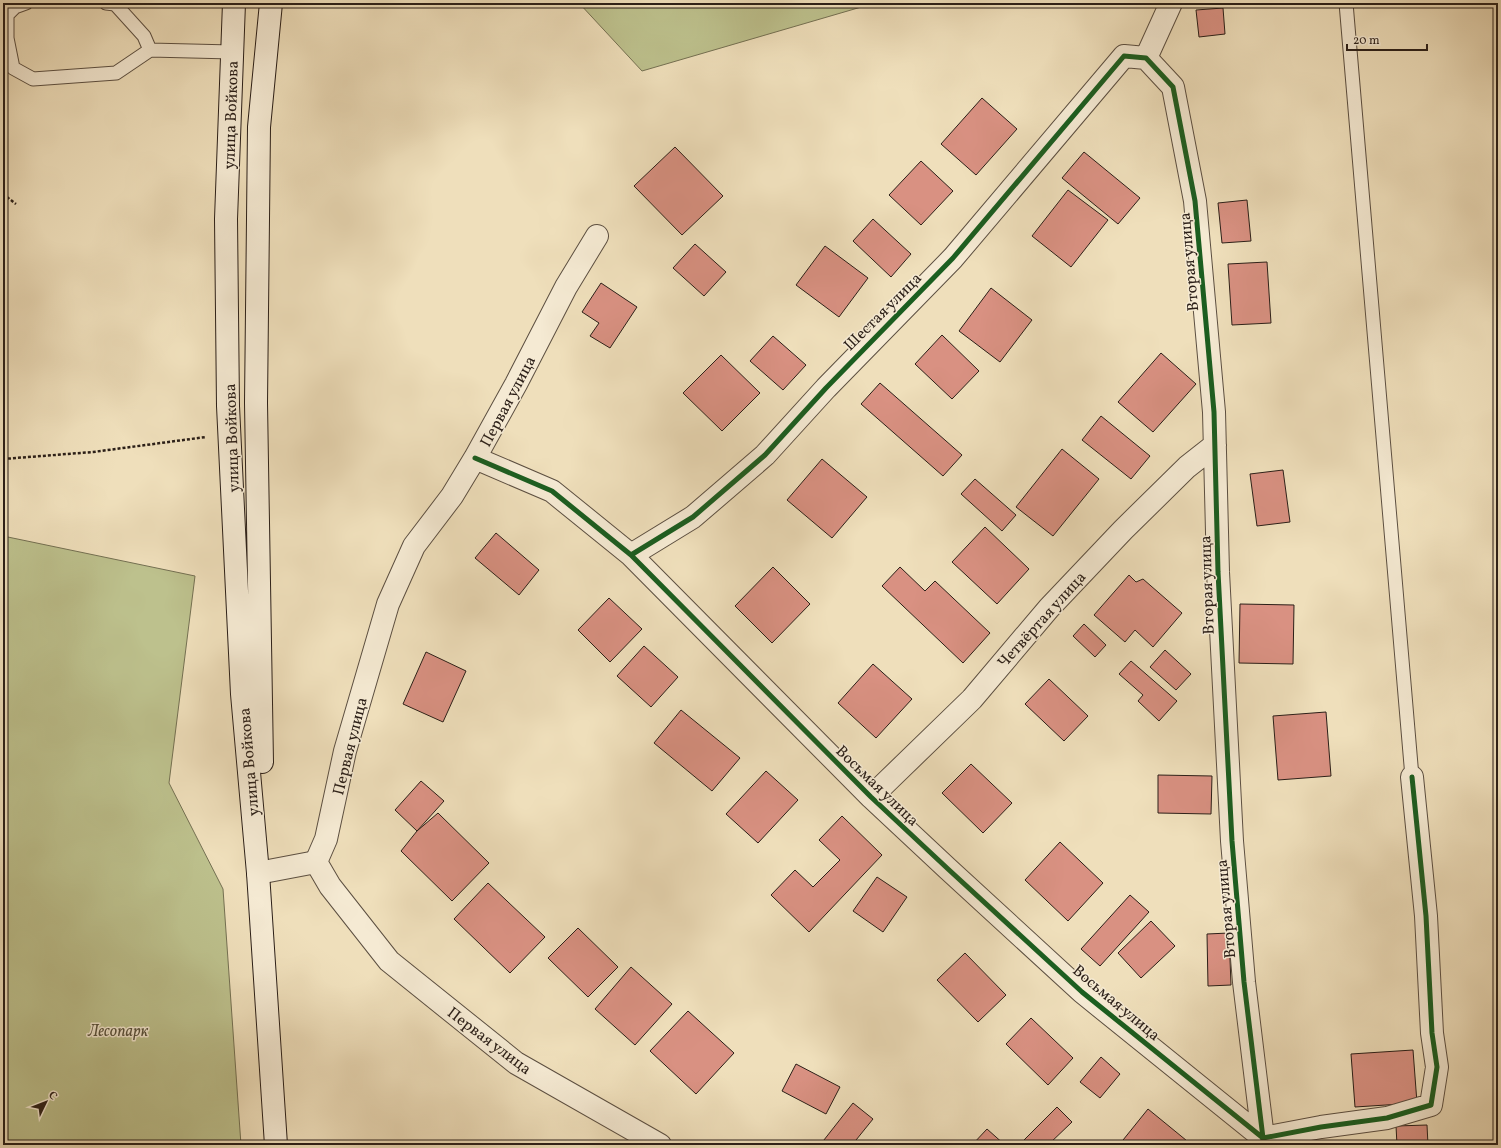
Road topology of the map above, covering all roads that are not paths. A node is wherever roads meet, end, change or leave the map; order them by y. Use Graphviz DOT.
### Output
graph roads {
  1 [pos="26,3"];
  2 [pos="106,3"];
  3 [pos="234,3"];
  4 [pos="271,3"];
  5 [pos="1171,3"];
  6 [pos="1346,3"];
  7 [pos="150,50"];
  8 [pos="232,52"];
  9 [pos="1146,58"];
  10 [pos="597,236"];
  11 [pos="1215,445"];
  12 [pos="475,458"];
  13 [pos="630,556"];
  14 [pos="1412,777"];
  15 [pos="870,797"];
  16 [pos="316,862"];
  17 [pos="258,873"];
  18 [pos="1262,1141"];
  19 [pos="276,1145"];
  20 [pos="660,1145"];
  1 -- 7 [label="lane"];
  2 -- 7 [label="lane"];
  3 -- 8 [label="street, улица Войкова"];
  4 -- 17 [label="street, улица Войкова"];
  5 -- 9 [label="street"];
  6 -- 14 [label="lane"];
  7 -- 8 [label="lane"];
  8 -- 17 [label="street, улица Войкова"];
  9 -- 11 [label="street, Вторая улица"];
  9 -- 13 [label="street, Шестая улица"];
  10 -- 12 [label="street, Первая улица"];
  11 -- 15 [label="street, Четвёртая улица"];
  11 -- 18 [label="street, Вторая улица"];
  12 -- 13 [label="street, Восьмая улица"];
  12 -- 16 [label="street, Первая улица"];
  13 -- 15 [label="street, Восьмая улица"];
  14 -- 18 [label="street"];
  15 -- 18 [label="street, Восьмая улица"];
  16 -- 17 [label="street"];
  16 -- 20 [label="street, Первая улица"];
  17 -- 19 [label="street, улица Войкова"];
}
